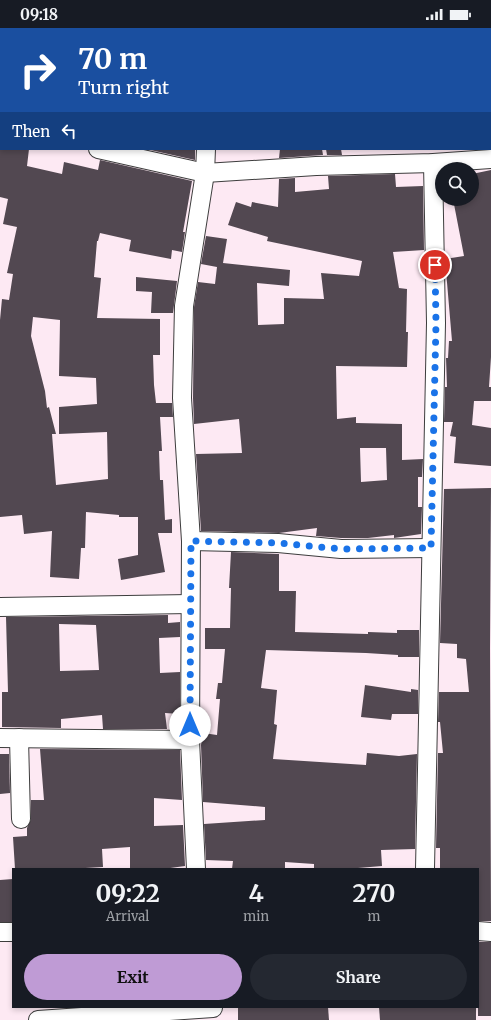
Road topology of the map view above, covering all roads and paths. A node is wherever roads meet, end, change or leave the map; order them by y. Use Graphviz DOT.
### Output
graph roads {
  1 [pos="102,150"];
  2 [pos="206,150"];
  3 [pos="491,159"];
  4 [pos="433,163"];
  5 [pos="205,173"];
  6 [pos="191,541"];
  7 [pos="431,548"];
  8 [pos="190,604"];
  9 [pos="0,607"];
  10 [pos="0,738"];
  11 [pos="19,738"];
  12 [pos="190,740"];
  13 [pos="21,819"];
  14 [pos="196,868"];
  15 [pos="425,868"];
  16 [pos="479,931"];
  17 [pos="0,932"];
  18 [pos="12,932"];
  19 [pos="491,932"];
  20 [pos="214,1012"];
  21 [pos="38,1020"];
  1 -- 5 [label="street"];
  2 -- 5 [label="street"];
  3 -- 4 [label="street"];
  4 -- 5 [label="street"];
  4 -- 7 [label="street"];
  5 -- 6 [label="street"];
  6 -- 7 [label="street"];
  6 -- 8 [label="street"];
  7 -- 15 [label="street"];
  8 -- 9 [label="street"];
  8 -- 12 [label="street"];
  10 -- 11 [label="street"];
  11 -- 12 [label="street"];
  11 -- 13 [label="street"];
  12 -- 14 [label="street"];
  16 -- 19 [label="street"];
  17 -- 18 [label="street"];
  20 -- 21 [label="street"];
}
